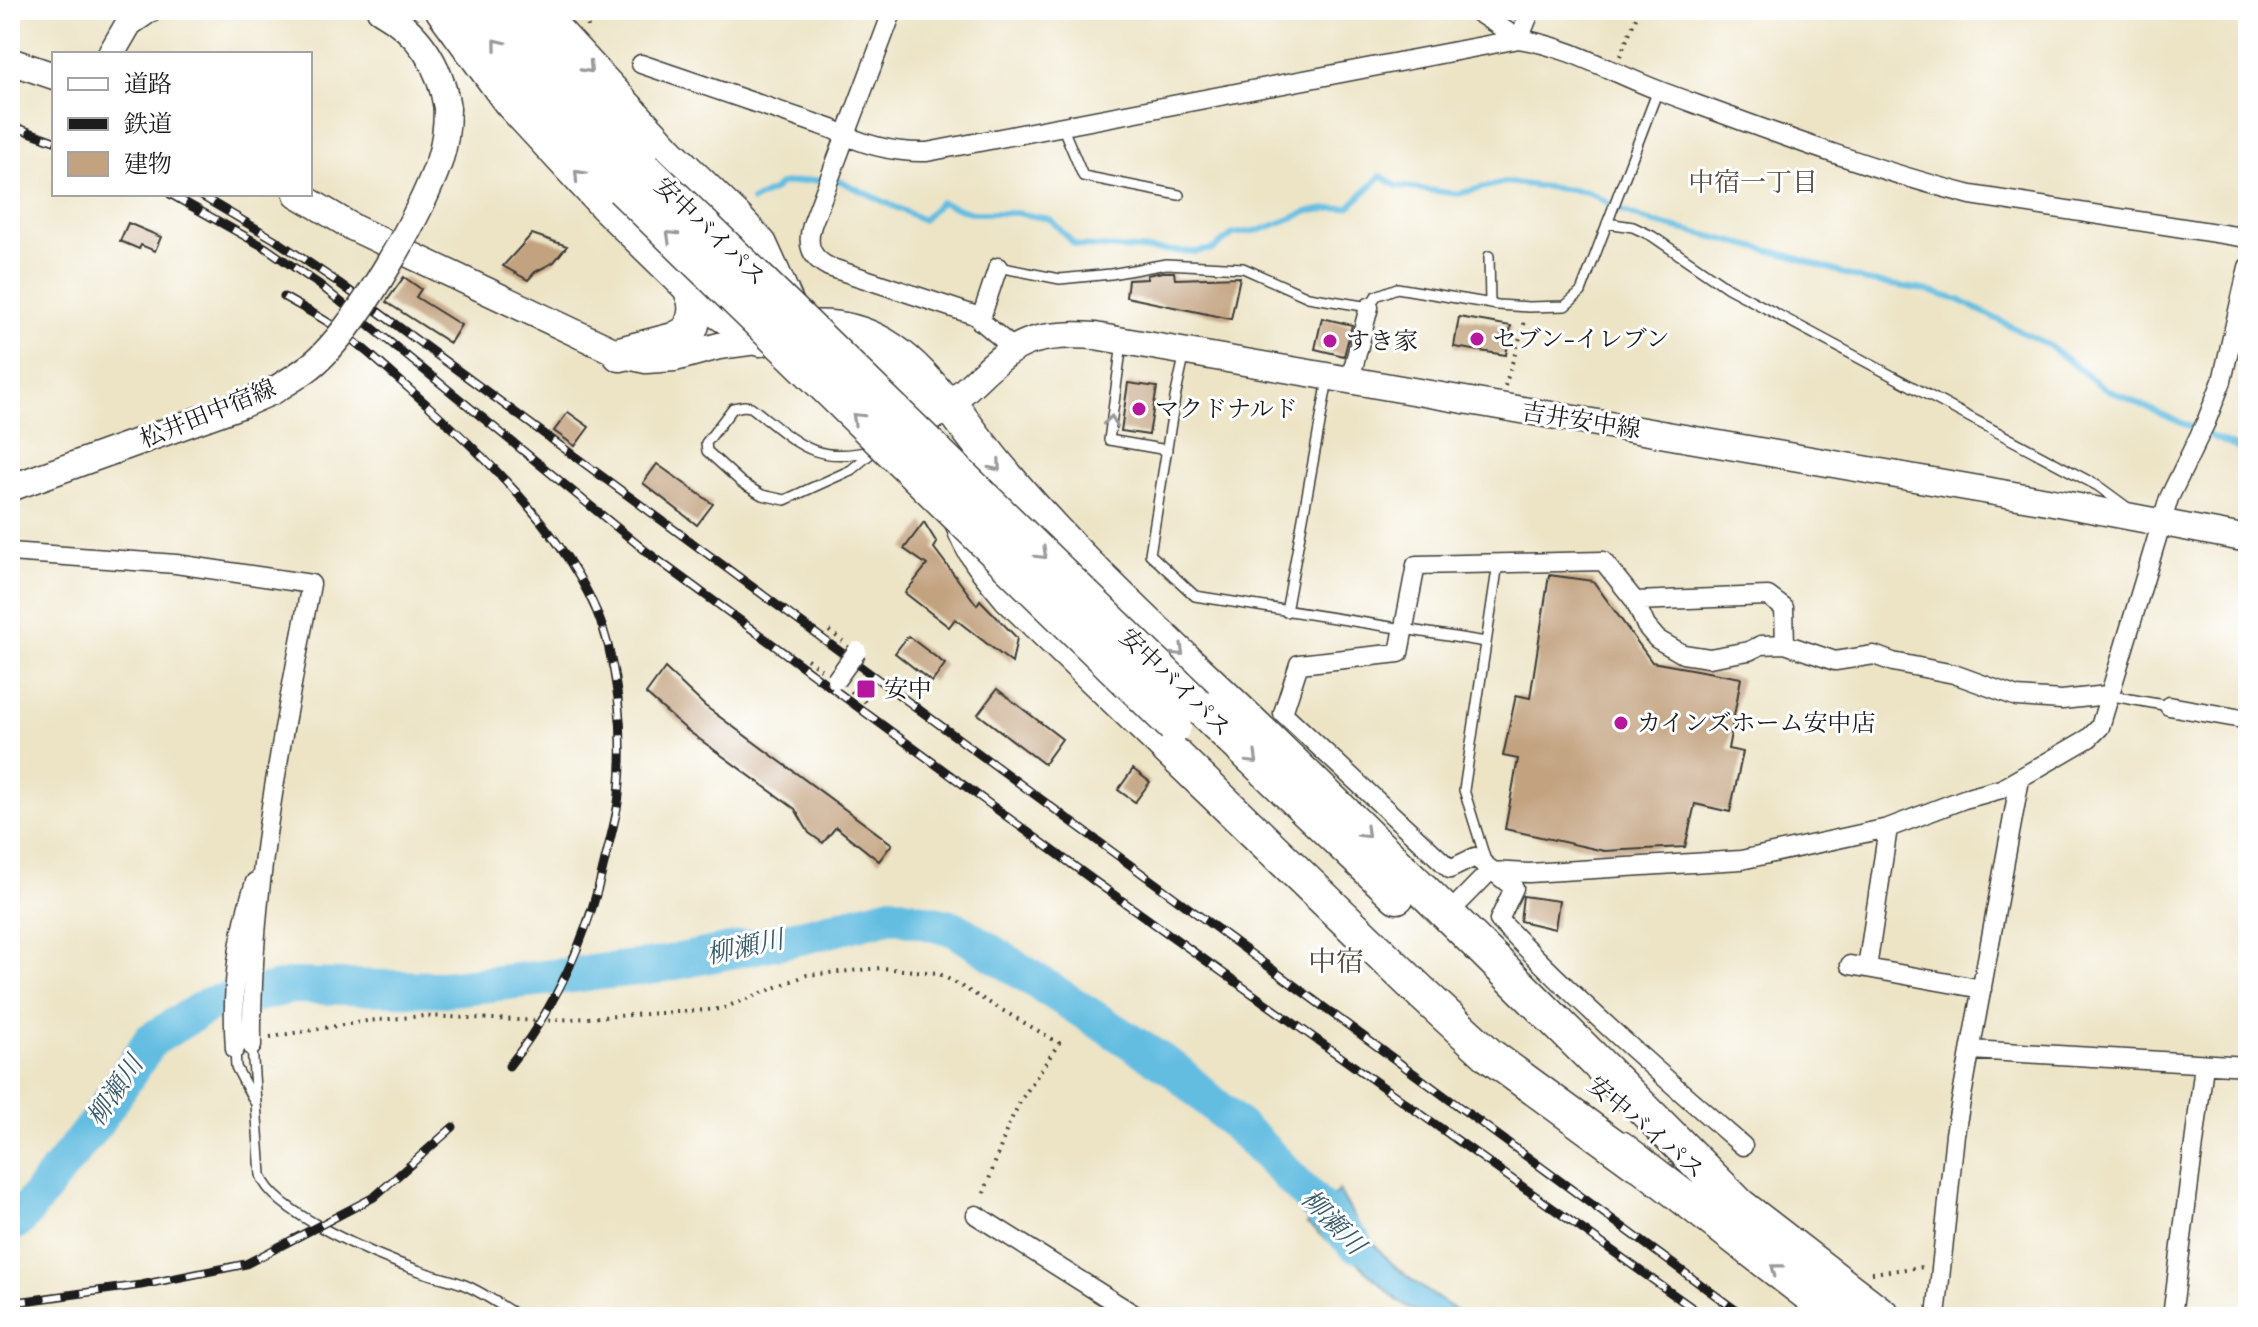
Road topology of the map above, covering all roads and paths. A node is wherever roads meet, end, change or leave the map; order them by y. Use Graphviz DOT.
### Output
graph roads {
  1 [pos="148,10"];
  2 [pos="380,10"];
  3 [pos="443,10"];
  4 [pos="471,10"];
  5 [pos="503,10"];
  6 [pos="536,10"];
  7 [pos="893,10"];
  8 [pos="1474,10"];
  9 [pos="1531,10"];
  10 [pos="1639,10"];
  11 [pos="1519,39"];
  12 [pos="112,52"];
  13 [pos="10,61"];
  14 [pos="641,64"];
  15 [pos="1615,70"];
  16 [pos="52,75"];
  17 [pos="1658,90"];
  18 [pos="1062,126"];
  19 [pos="847,136"];
  20 [pos="633,178"];
  21 [pos="1179,195"];
  22 [pos="300,196"];
  23 [pos="1607,223"];
  24 [pos="2248,238"];
  25 [pos="1489,256"];
  26 [pos="998,267"];
  27 [pos="2248,267"];
  28 [pos="689,286"];
  29 [pos="1490,304"];
  30 [pos="1369,307"];
  31 [pos="1529,307"];
  32 [pos="980,321"];
  33 [pos="796,325"];
  34 [pos="761,339"];
  35 [pos="1122,341"];
  36 [pos="1013,348"];
  37 [pos="1185,352"];
  38 [pos="620,354"];
  39 [pos="1339,378"];
  40 [pos="1498,408"];
  41 [pos="944,409"];
  42 [pos="875,450"];
  43 [pos="1167,450"];
  44 [pos="10,488"];
  45 [pos="2152,520"];
  46 [pos="2248,539"];
  47 [pos="10,552"];
  48 [pos="1498,563"];
  49 [pos="1100,575"];
  50 [pos="1635,601"];
  51 [pos="1286,612"];
  52 [pos="1403,631"];
  53 [pos="1049,633"];
  54 [pos="1486,642"];
  55 [pos="1785,644"];
  56 [pos="857,651"];
  57 [pos="836,680"];
  58 [pos="2107,695"];
  59 [pos="2169,706"];
  60 [pos="1185,716"];
  61 [pos="2248,720"];
  62 [pos="2020,779"];
  63 [pos="1888,828"];
  64 [pos="265,853"];
  65 [pos="1490,871"];
  66 [pos="1448,914"];
  67 [pos="1982,989"];
  68 [pos="245,1039"];
  69 [pos="1971,1050"];
  70 [pos="2204,1065"];
  71 [pos="2248,1066"];
  72 [pos="256,1106"];
  73 [pos="1743,1146"];
  74 [pos="1637,1163"];
  75 [pos="1743,1209"];
  76 [pos="976,1215"];
  77 [pos="1941,1266"];
  78 [pos="1869,1274"];
  79 [pos="520,1317"];
  80 [pos="1138,1317"];
  81 [pos="1838,1317"];
  82 [pos="1884,1317"];
  83 [pos="1936,1317"];
  84 [pos="2172,1317"];
  1 -- 12 [label="main road"];
  2 -- 44 [label="main road, 松井田中宿線, bridge"];
  28 -- 3 [label="highway, one-way"];
  20 -- 4 [label="highway, 安中バイパス, one-way"];
  5 -- 20 [label="highway, 安中バイパス"];
  6 -- 33 [label="highway, one-way"];
  7 -- 19 [label="street"];
  8 -- 11 [label="street"];
  9 -- 11 [label="street"];
  10 -- 15 [label="path"];
  11 -- 15 [label="street"];
  11 -- 18 [label="street"];
  13 -- 16 [label="main road"];
  14 -- 19 [label="street"];
  15 -- 17 [label="street"];
  17 -- 23 [label="lane"];
  17 -- 24 [label="street"];
  18 -- 19 [label="street"];
  18 -- 21 [label="lane"];
  19 -- 32 [label="street"];
  20 -- 60 [label="highway, 安中バイパス, bridge"];
  22 -- 38 [label="main road"];
  23 -- 31 [label="lane"];
  23 -- 45 [label="lane"];
  25 -- 29 [label="lane"];
  26 -- 30 [label="lane"];
  26 -- 32 [label="street"];
  27 -- 45 [label="street"];
  28 -- 34 [label="highway"];
  28 -- 38 [label="highway"];
  29 -- 30 [label="lane"];
  29 -- 31 [label="lane"];
  30 -- 39 [label="street"];
  31 -- 40 [label="path"];
  32 -- 36 [label="street"];
  33 -- 34 [label="main road"];
  33 -- 41 [label="main road"];
  34 -- 38 [label="main road"];
  34 -- 41 [label="main road"];
  35 -- 36 [label="main road, 吉井安中線"];
  35 -- 37 [label="main road, 吉井安中線"];
  43 -- 35 [label="lane, one-way"];
  36 -- 41 [label="main road, 吉井安中線"];
  37 -- 39 [label="main road, 吉井安中線"];
  37 -- 43 [label="lane"];
  39 -- 40 [label="main road, 吉井安中線"];
  39 -- 51 [label="lane"];
  40 -- 45 [label="main road, 吉井安中線"];
  41 -- 42 [label="main road, 吉井安中線"];
  41 -- 49 [label="highway, one-way"];
  41 -- 53 [label="highway"];
  42 -- 42 [label="lane"];
  43 -- 51 [label="lane"];
  45 -- 46 [label="main road, 吉井安中線"];
  45 -- 58 [label="street"];
  47 -- 64 [label="street"];
  48 -- 50 [label="street"];
  48 -- 52 [label="street"];
  48 -- 54 [label="lane"];
  49 -- 53 [label="highway"];
  49 -- 66 [label="highway, one-way"];
  50 -- 55 [label="street"];
  50 -- 55 [label="street"];
  51 -- 52 [label="lane"];
  52 -- 54 [label="lane"];
  52 -- 65 [label="street"];
  53 -- 74 [label="highway"];
  54 -- 65 [label="lane"];
  55 -- 58 [label="street"];
  56 -- 57 [label="street, bridge"];
  58 -- 59 [label="lane"];
  58 -- 62 [label="street"];
  59 -- 61 [label="street"];
  60 -- 74 [label="highway, 安中バイパス"];
  60 -- 75 [label="highway, 安中バイパス, one-way"];
  62 -- 63 [label="street"];
  62 -- 67 [label="street"];
  63 -- 65 [label="street"];
  63 -- 67 [label="street"];
  64 -- 68 [label="street"];
  64 -- 68 [label="street"];
  65 -- 66 [label="street"];
  65 -- 73 [label="street"];
  66 -- 75 [label="highway"];
  67 -- 69 [label="street"];
  68 -- 72 [label="lane"];
  68 -- 72 [label="lane"];
  68 -- 76 [label="path"];
  69 -- 70 [label="street"];
  69 -- 77 [label="street"];
  70 -- 71 [label="street"];
  70 -- 84 [label="street"];
  72 -- 79 [label="lane"];
  81 -- 74 [label="highway, 安中バイパス, one-way"];
  75 -- 82 [label="highway, 安中バイパス"];
  76 -- 80 [label="street"];
  77 -- 78 [label="path"];
  77 -- 83 [label="street"];
}
